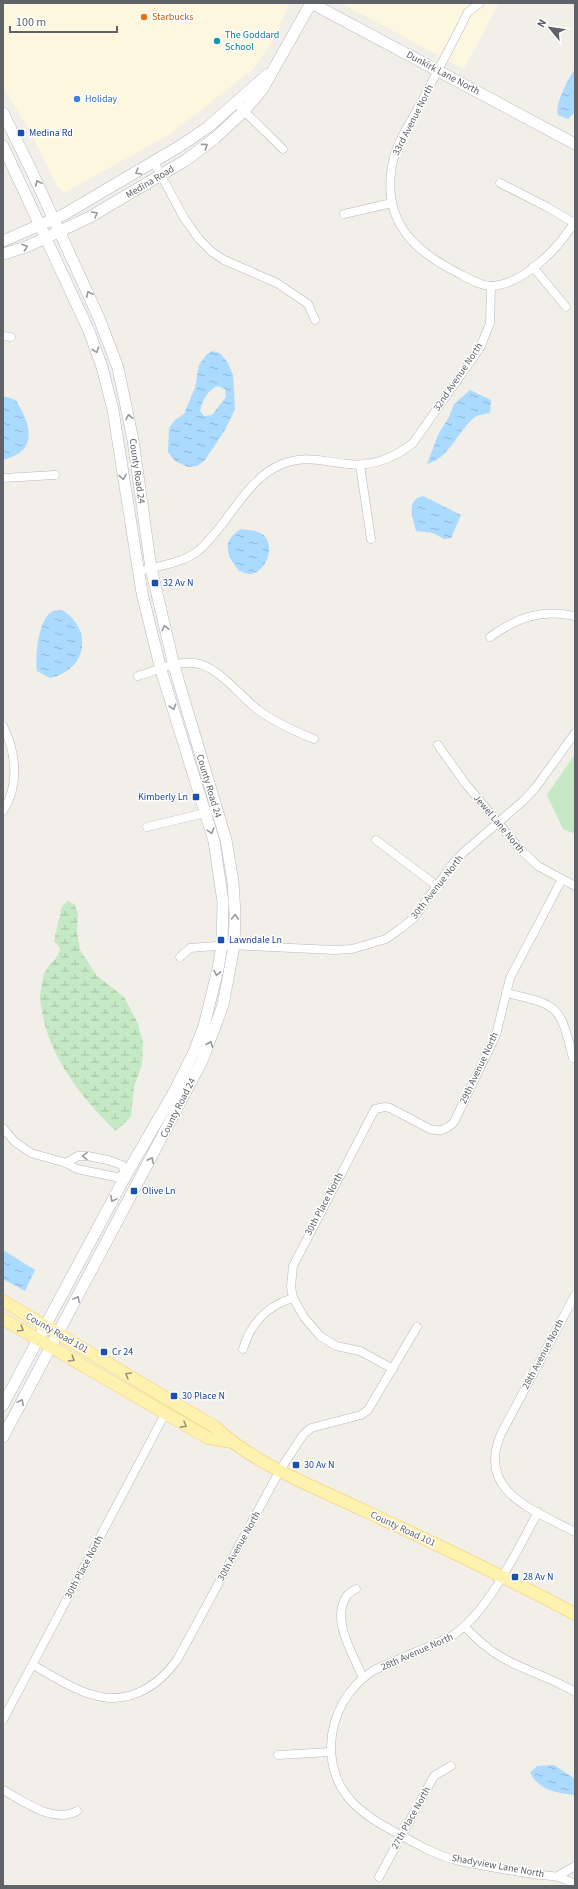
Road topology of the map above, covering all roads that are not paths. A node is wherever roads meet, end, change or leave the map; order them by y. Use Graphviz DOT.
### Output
graph roads {
  1 [pos="311,3"];
  2 [pos="480,3"];
  3 [pos="438,70"];
  4 [pos="240,107"];
  5 [pos="3,113"];
  6 [pos="575,144"];
  7 [pos="3,146"];
  8 [pos="283,149"];
  9 [pos="154,162"];
  10 [pos="161,175"];
  11 [pos="500,183"];
  12 [pos="392,203"];
  13 [pos="344,214"];
  14 [pos="54,219"];
  15 [pos="574,222"];
  16 [pos="41,226"];
  17 [pos="60,231"];
  18 [pos="47,237"];
  19 [pos="3,241"];
  20 [pos="3,254"];
  21 [pos="533,267"];
  22 [pos="491,286"];
  23 [pos="566,307"];
  24 [pos="315,320"];
  25 [pos="360,465"];
  26 [pos="55,474"];
  27 [pos="3,478"];
  28 [pos="370,539"];
  29 [pos="151,568"];
  30 [pos="138,572"];
  31 [pos="575,616"];
  32 [pos="490,637"];
  33 [pos="174,666"];
  34 [pos="161,670"];
  35 [pos="138,676"];
  36 [pos="3,726"];
  37 [pos="575,733"];
  38 [pos="314,739"];
  39 [pos="438,745"];
  40 [pos="217,810"];
  41 [pos="3,811"];
  42 [pos="206,814"];
  43 [pos="498,822"];
  44 [pos="147,827"];
  45 [pos="376,840"];
  46 [pos="562,879"];
  47 [pos="437,886"];
  48 [pos="575,886"];
  49 [pos="228,946"];
  50 [pos="180,957"];
  51 [pos="506,993"];
  52 [pos="574,1058"];
  53 [pos="372,1114"];
  54 [pos="3,1128"];
  55 [pos="66,1163"];
  56 [pos="126,1175"];
  57 [pos="139,1183"];
  58 [pos="575,1295"];
  59 [pos="293,1298"];
  60 [pos="3,1301"];
  61 [pos="3,1318"];
  62 [pos="45,1326"];
  63 [pos="417,1327"];
  64 [pos="58,1334"];
  65 [pos="38,1339"];
  66 [pos="51,1347"];
  67 [pos="243,1349"];
  68 [pos="393,1369"];
  69 [pos="3,1405"];
  70 [pos="165,1414"];
  71 [pos="3,1437"];
  72 [pos="232,1442"];
  73 [pos="280,1470"];
  74 [pos="538,1512"];
  75 [pos="575,1532"];
  76 [pos="503,1576"];
  77 [pos="356,1589"];
  78 [pos="575,1614"];
  79 [pos="465,1627"];
  80 [pos="33,1665"];
  81 [pos="363,1678"];
  82 [pos="575,1692"];
  83 [pos="3,1720"];
  84 [pos="331,1752"];
  85 [pos="278,1755"];
  86 [pos="451,1766"];
  87 [pos="3,1790"];
  88 [pos="77,1811"];
  89 [pos="402,1836"];
  90 [pos="575,1866"];
  91 [pos="379,1877"];
  92 [pos="561,1880"];
  93 [pos="575,1884"];
  1 -- 3 [label="street, Dunkirk Lane North"];
  1 -- 4 [label="street, Medina Road"];
  2 -- 3 [label="street, 33rd Avenue North"];
  3 -- 6 [label="street, Dunkirk Lane North"];
  3 -- 12 [label="street, 33rd Avenue North"];
  4 -- 8 [label="street"];
  4 -- 9 [label="street, Medina Road"];
  10 -- 4 [label="street, Medina Road, one-way"];
  14 -- 5 [label="street, County Road 24, one-way"];
  7 -- 16 [label="street, County Road 24"];
  9 -- 10 [label="street"];
  9 -- 14 [label="street, Medina Road, one-way"];
  17 -- 10 [label="street, Medina Road, one-way"];
  10 -- 24 [label="street"];
  11 -- 15 [label="street"];
  12 -- 13 [label="street"];
  12 -- 22 [label="street"];
  14 -- 16 [label="street, Medina Road"];
  14 -- 17 [label="street, County Road 24"];
  15 -- 21 [label="street"];
  16 -- 18 [label="street, County Road 24"];
  16 -- 19 [label="street, Medina Road"];
  17 -- 18 [label="street, Medina Road"];
  29 -- 17 [label="street, County Road 24, one-way"];
  20 -- 18 [label="street, Medina Road, one-way"];
  18 -- 30 [label="street, County Road 24, one-way"];
  21 -- 22 [label="street"];
  21 -- 23 [label="street"];
  22 -- 25 [label="street, 32nd Avenue North"];
  25 -- 28 [label="street"];
  25 -- 29 [label="street, 32nd Avenue North"];
  26 -- 27 [label="street"];
  29 -- 30 [label="street, 32nd Avenue North"];
  33 -- 29 [label="street, County Road 24, one-way"];
  30 -- 34 [label="street, County Road 24"];
  31 -- 32 [label="street"];
  33 -- 34 [label="street"];
  33 -- 38 [label="street"];
  33 -- 40 [label="street, County Road 24"];
  34 -- 35 [label="street"];
  34 -- 42 [label="street, County Road 24, one-way"];
  36 -- 41 [label="street"];
  37 -- 43 [label="street, 30th Avenue North"];
  39 -- 43 [label="street, Jewel Lane North"];
  40 -- 42 [label="street"];
  49 -- 40 [label="street, County Road 24, one-way"];
  42 -- 44 [label="street"];
  42 -- 49 [label="street, County Road 24, one-way"];
  43 -- 46 [label="street, Jewel Lane North"];
  43 -- 47 [label="street, 30th Avenue North"];
  45 -- 47 [label="street"];
  46 -- 48 [label="street, Jewel Lane North"];
  46 -- 51 [label="street, 29th Avenue North"];
  47 -- 49 [label="street, 30th Avenue North"];
  49 -- 50 [label="street, 30th Avenue North"];
  49 -- 56 [label="street, County Road 24, one-way"];
  57 -- 49 [label="street, County Road 24, one-way"];
  51 -- 52 [label="street"];
  51 -- 53 [label="street, 29th Avenue North"];
  53 -- 59 [label="street, 30th Place North"];
  54 -- 55 [label="street"];
  55 -- 56 [label="street"];
  56 -- 55 [label="street, one-way"];
  56 -- 57 [label="street"];
  56 -- 62 [label="street, County Road 24, one-way"];
  64 -- 57 [label="street, County Road 24, one-way"];
  58 -- 74 [label="street, 28th Avenue North"];
  59 -- 67 [label="street"];
  59 -- 68 [label="street"];
  60 -- 62 [label="main road, County Road 101"];
  61 -- 65 [label="main road, County Road 101, one-way"];
  62 -- 64 [label="main road, County Road 101"];
  62 -- 65 [label="street, County Road 24"];
  63 -- 68 [label="street, 30th Avenue North"];
  64 -- 66 [label="street, County Road 24"];
  72 -- 64 [label="main road, County Road 101, one-way"];
  65 -- 66 [label="main road, County Road 101"];
  65 -- 69 [label="street, County Road 24"];
  66 -- 70 [label="main road, County Road 101, one-way"];
  71 -- 66 [label="street, County Road 24, one-way"];
  68 -- 73 [label="street, 30th Avenue North"];
  70 -- 72 [label="main road, County Road 101, one-way"];
  70 -- 80 [label="street, 30th Place North"];
  72 -- 73 [label="main road, County Road 101"];
  73 -- 76 [label="main road, County Road 101"];
  73 -- 80 [label="street, 30th Avenue North"];
  74 -- 75 [label="street, 28th Avenue North"];
  74 -- 76 [label="street, 28th Avenue North"];
  76 -- 78 [label="main road, County Road 101"];
  76 -- 79 [label="street, 28th Avenue North"];
  77 -- 81 [label="street"];
  79 -- 81 [label="street, 28th Avenue North"];
  79 -- 82 [label="street"];
  80 -- 83 [label="street, 30th Place North"];
  81 -- 84 [label="street, 28th Avenue North"];
  84 -- 85 [label="street"];
  84 -- 89 [label="street, Shadyview Lane North"];
  86 -- 89 [label="street, 27th Place North"];
  87 -- 88 [label="street"];
  89 -- 91 [label="street, 27th Place North"];
  89 -- 92 [label="street, Shadyview Lane North"];
  90 -- 92 [label="street"];
  92 -- 93 [label="street, Shadyview Lane North"];
}
